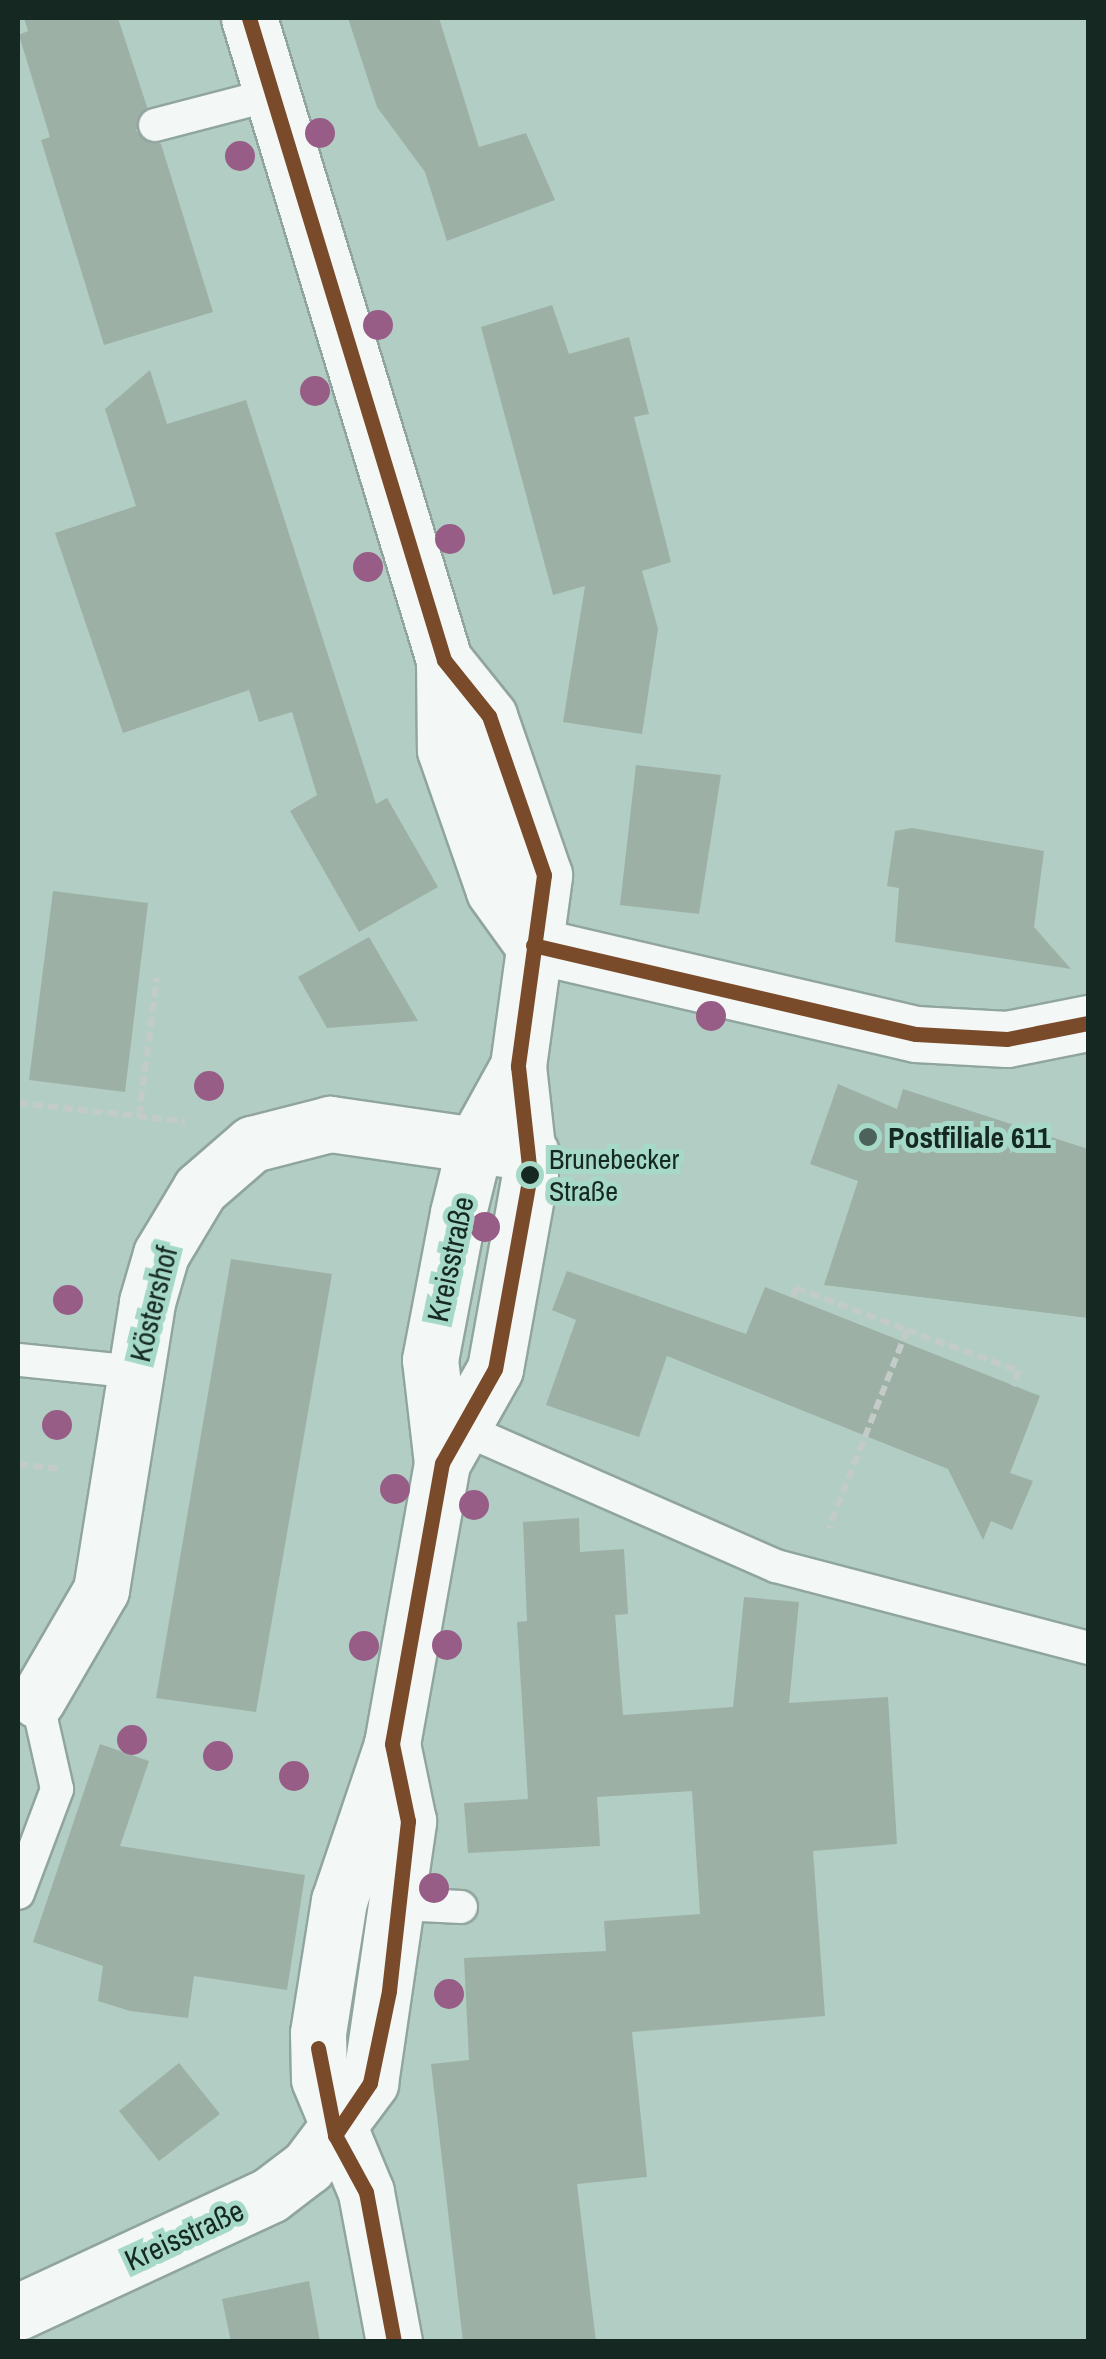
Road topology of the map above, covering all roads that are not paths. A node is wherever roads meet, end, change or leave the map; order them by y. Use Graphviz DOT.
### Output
graph roads {
  1 [pos="248,18"];
  2 [pos="270,95"];
  3 [pos="156,125"];
  4 [pos="532,945"];
  5 [pos="1088,1023"];
  6 [pos="518,1066"];
  7 [pos="475,1144"];
  8 [pos="532,1153"];
  9 [pos="20,1360"];
  10 [pos="136,1372"];
  11 [pos="444,1433"];
  12 [pos="1088,1648"];
  13 [pos="27,1702"];
  14 [pos="392,1744"];
  15 [pos="18,1894"];
  16 [pos="401,1904"];
  17 [pos="461,1907"];
  18 [pos="335,2134"];
  19 [pos="18,2312"];
  20 [pos="394,2342"];
  1 -- 2 [label="street"];
  2 -- 3 [label="lane"];
  2 -- 4 [label="street"];
  4 -- 5 [label="street"];
  4 -- 6 [label="street, Kreisstraße"];
  6 -- 7 [label="street, Kreisstraße"];
  6 -- 8 [label="street, Kreisstraße"];
  7 -- 8 [label="street"];
  7 -- 10 [label="street, Köstershof"];
  7 -- 11 [label="street, Kreisstraße"];
  8 -- 11 [label="street, Kreisstraße"];
  9 -- 10 [label="lane"];
  10 -- 13 [label="street, Köstershof"];
  11 -- 12 [label="lane"];
  11 -- 14 [label="street, Kreisstraße"];
  13 -- 15 [label="lane"];
  14 -- 16 [label="street, Kreisstraße"];
  14 -- 18 [label="street, Kreisstraße"];
  16 -- 17 [label="lane"];
  16 -- 18 [label="street, Kreisstraße"];
  18 -- 19 [label="street, Kreisstraße"];
  18 -- 20 [label="street"];
}
